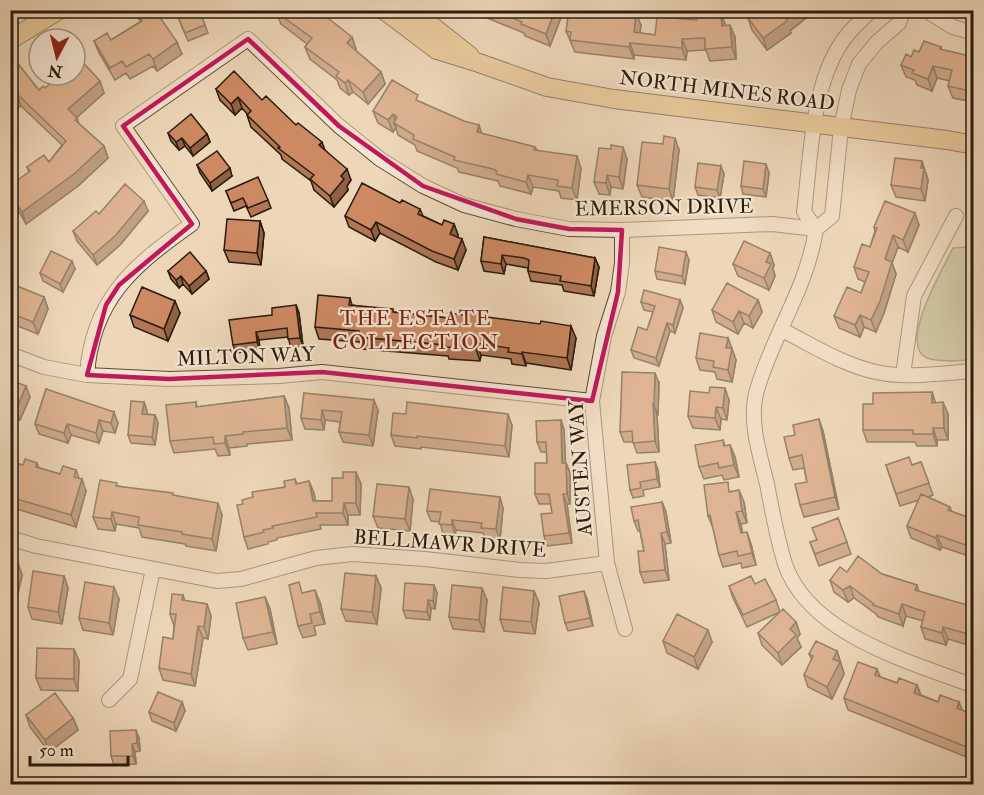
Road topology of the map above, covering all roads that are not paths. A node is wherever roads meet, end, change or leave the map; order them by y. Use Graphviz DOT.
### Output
graph roads {
  1 [pos="59,10"];
  2 [pos="384,10"];
  3 [pos="412,10"];
  4 [pos="871,10"];
  5 [pos="903,10"];
  6 [pos="925,10"];
  7 [pos="974,33"];
  8 [pos="10,40"];
  9 [pos="479,63"];
  10 [pos="814,124"];
  11 [pos="842,128"];
  12 [pos="974,145"];
  13 [pos="956,216"];
  14 [pos="816,229"];
  15 [pos="622,230"];
  16 [pos="782,330"];
  17 [pos="10,354"];
  18 [pos="974,371"];
  19 [pos="87,375"];
  20 [pos="903,375"];
  21 [pos="592,401"];
  22 [pos="10,538"];
  23 [pos="607,563"];
  24 [pos="153,569"];
  25 [pos="625,629"];
  26 [pos="974,686"];
  27 [pos="108,700"];
  1 -- 8 [label="main road"];
  2 -- 9 [label="main road, NORTH MINES ROAD"];
  3 -- 9 [label="main road, NORTH MINES ROAD"];
  4 -- 10 [label="street"];
  5 -- 11 [label="street"];
  6 -- 7 [label="street"];
  9 -- 10 [label="main road, NORTH MINES ROAD"];
  10 -- 11 [label="main road, NORTH MINES ROAD"];
  10 -- 14 [label="street"];
  11 -- 12 [label="main road, NORTH MINES ROAD"];
  11 -- 14 [label="street"];
  13 -- 20 [label="street"];
  14 -- 15 [label="street, EMERSON DRIVE"];
  14 -- 16 [label="street"];
  15 -- 19 [label="street, EMERSON DRIVE"];
  15 -- 21 [label="street, AUSTEN WAY"];
  16 -- 20 [label="street"];
  16 -- 26 [label="street"];
  17 -- 19 [label="street, MILTON WAY"];
  18 -- 20 [label="street"];
  19 -- 21 [label="street, MILTON WAY"];
  21 -- 23 [label="street, AUSTEN WAY"];
  22 -- 24 [label="street, BELLMAWR DRIVE"];
  23 -- 24 [label="street, BELLMAWR DRIVE"];
  23 -- 25 [label="street, AUSTEN WAY"];
  24 -- 27 [label="street"];
}
